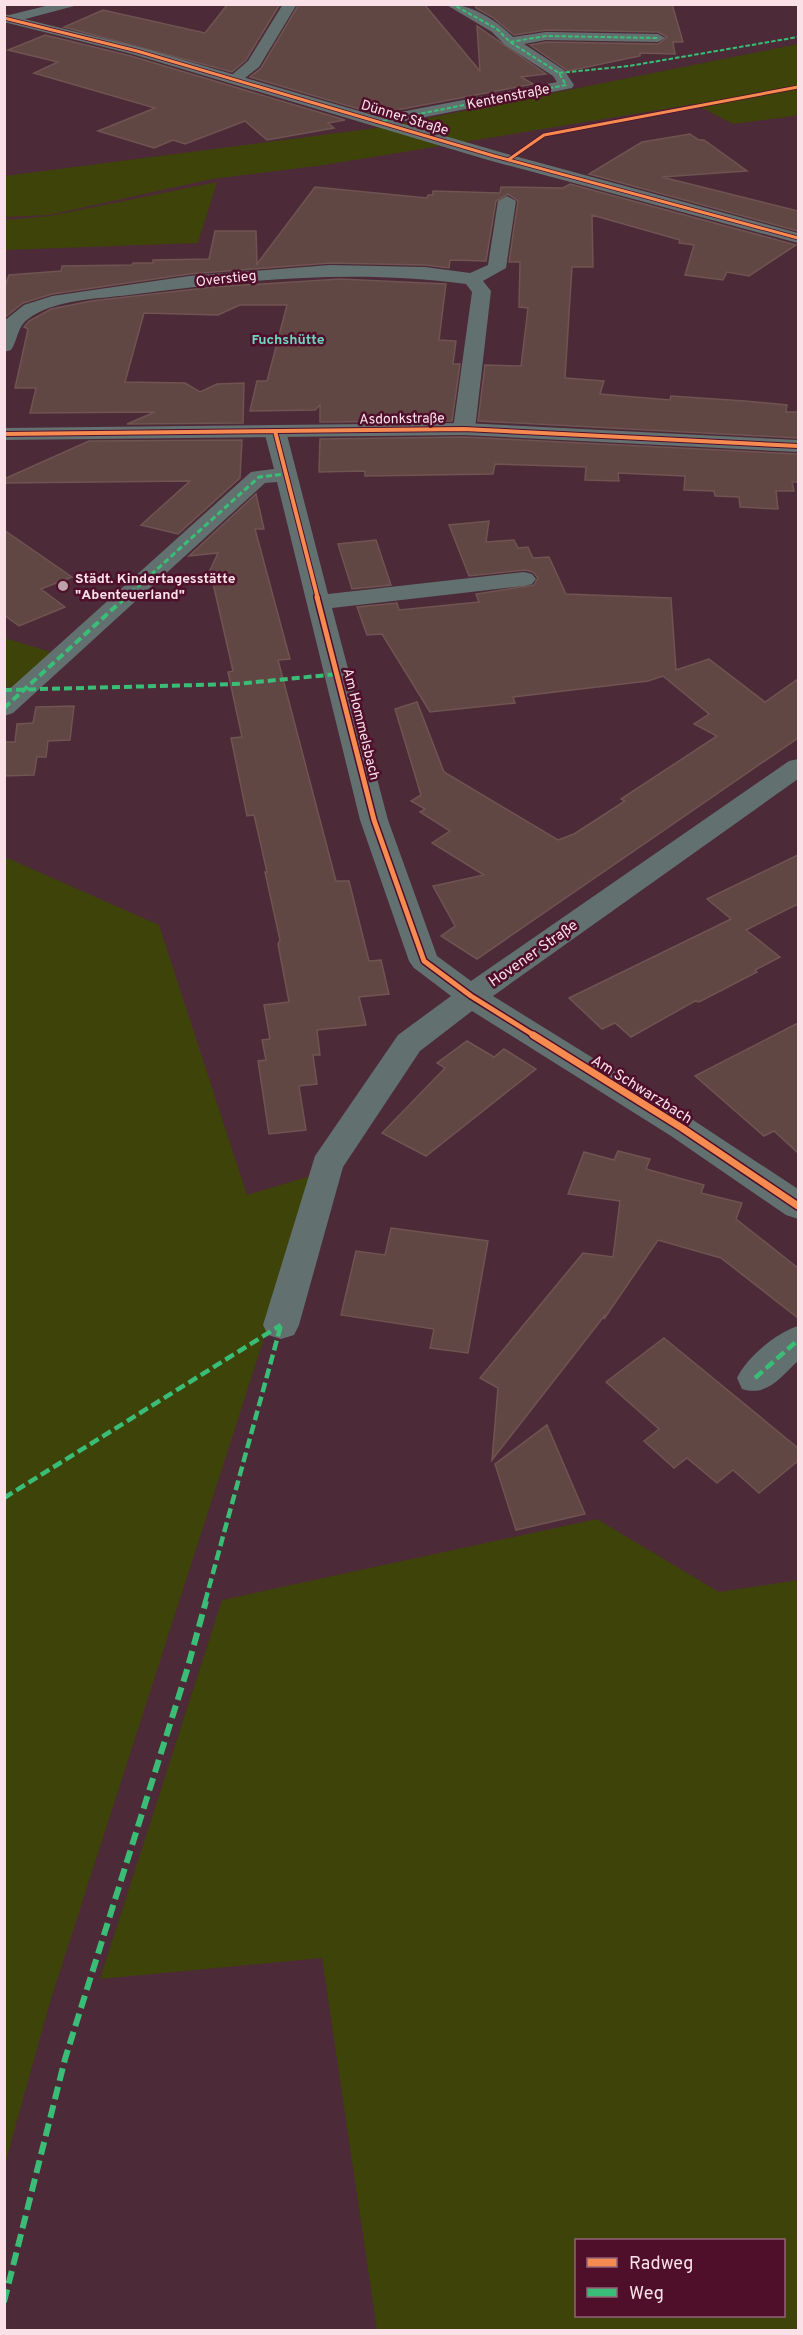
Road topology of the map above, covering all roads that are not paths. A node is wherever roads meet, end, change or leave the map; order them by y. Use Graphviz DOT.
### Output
graph roads {
  1 [pos="75,4"];
  2 [pos="290,4"];
  3 [pos="452,4"];
  4 [pos="7,18"];
  5 [pos="658,38"];
  6 [pos="510,42"];
  7 [pos="235,79"];
  8 [pos="380,121"];
  9 [pos="507,201"];
  10 [pos="798,238"];
  11 [pos="472,279"];
  12 [pos="4,346"];
  13 [pos="464,429"];
  14 [pos="275,431"];
  15 [pos="4,434"];
  16 [pos="798,446"];
  17 [pos="286,474"];
  18 [pos="524,579"];
  19 [pos="319,602"];
  20 [pos="4,708"];
  21 [pos="798,767"];
  22 [pos="471,996"];
  23 [pos="798,1206"];
  24 [pos="281,1325"];
  25 [pos="798,1340"];
  26 [pos="755,1378"];
  1 -- 4 [label="street"];
  2 -- 7 [label="street"];
  3 -- 6 [label="street, Kentenstraße"];
  4 -- 7 [label="street, Dünner Straße"];
  5 -- 6 [label="street"];
  6 -- 8 [label="street, Kentenstraße"];
  7 -- 8 [label="street, Dünner Straße"];
  8 -- 10 [label="street, Dünner Straße"];
  9 -- 11 [label="street"];
  11 -- 12 [label="street, Overstieg"];
  11 -- 13 [label="street"];
  13 -- 14 [label="street, Asdonkstraße"];
  13 -- 16 [label="street, Asdonkstraße"];
  14 -- 15 [label="street, Asdonkstraße"];
  14 -- 17 [label="street, Am Hommelsbach"];
  17 -- 19 [label="street, Am Hommelsbach"];
  17 -- 20 [label="street"];
  18 -- 19 [label="street"];
  19 -- 22 [label="street, Am Hommelsbach"];
  21 -- 22 [label="street, Hovener Straße"];
  22 -- 23 [label="street, Am Schwarzbach"];
  22 -- 24 [label="street, Hovener Straße"];
  25 -- 26 [label="street"];
}
